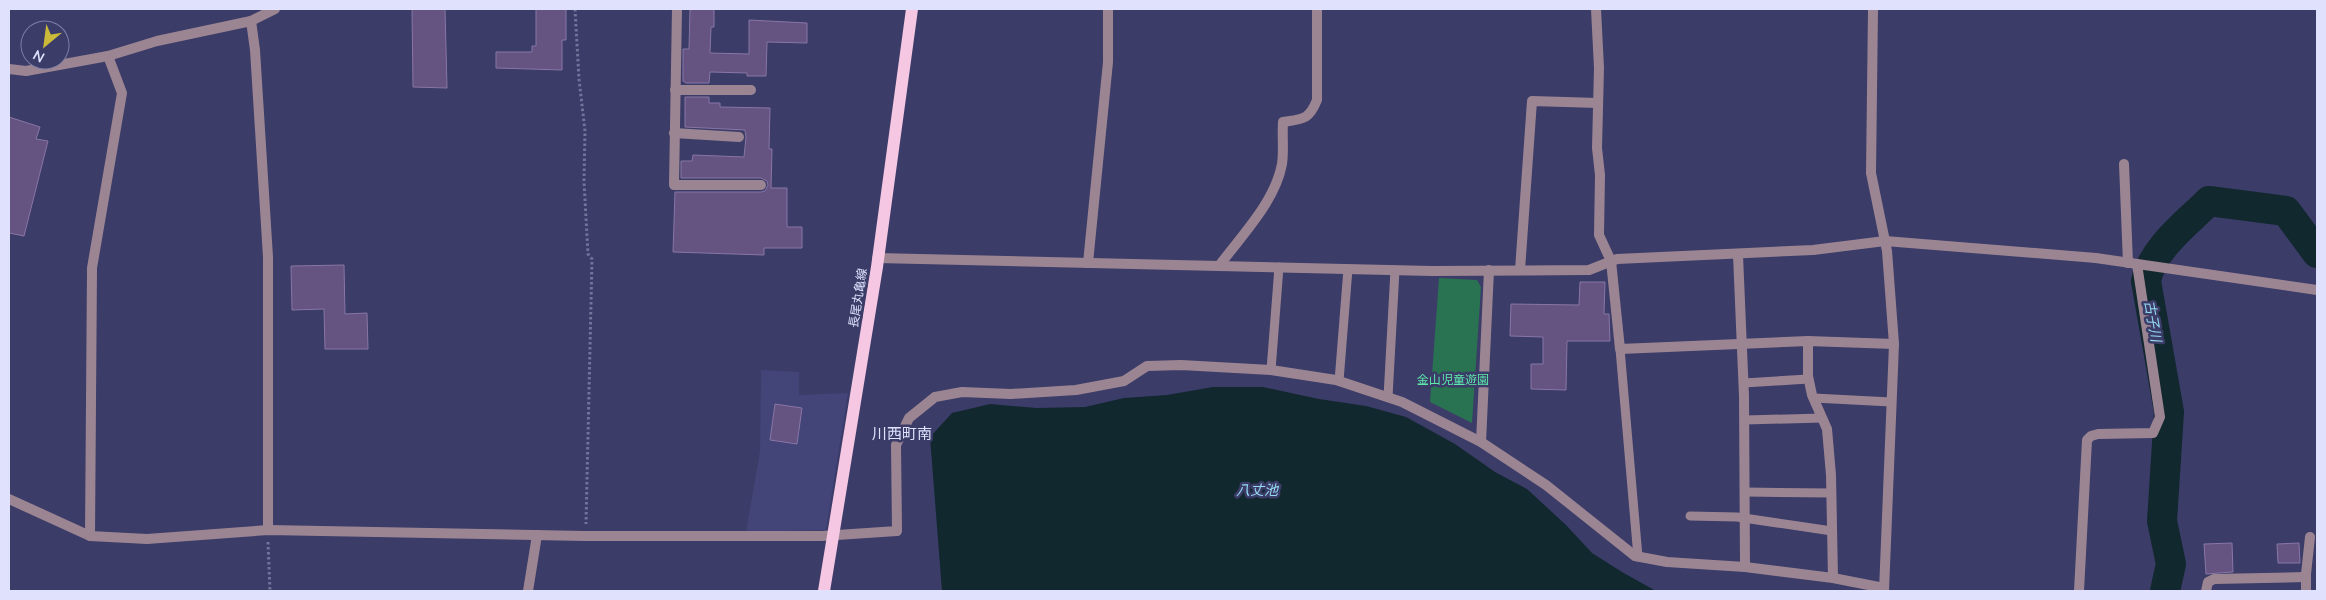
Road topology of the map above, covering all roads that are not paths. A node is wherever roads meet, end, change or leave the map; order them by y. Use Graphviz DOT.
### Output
graph roads {
  1 [pos="275,9"];
  2 [pos="677,9"];
  3 [pos="912,9"];
  4 [pos="1108,9"];
  5 [pos="1318,9"];
  6 [pos="1596,9"];
  7 [pos="1873,9"];
  8 [pos="250,21"];
  9 [pos="108,56"];
  10 [pos="9,69"];
  11 [pos="675,90"];
  12 [pos="751,90"];
  13 [pos="1598,102"];
  14 [pos="674,133"];
  15 [pos="739,137"];
  16 [pos="2124,164"];
  17 [pos="761,185"];
  18 [pos="1885,241"];
  19 [pos="1738,255"];
  20 [pos="877,258"];
  21 [pos="1611,261"];
  22 [pos="1088,263"];
  23 [pos="2134,264"];
  24 [pos="1219,266"];
  25 [pos="1279,267"];
  26 [pos="1348,269"];
  27 [pos="1395,270"];
  28 [pos="1489,270"];
  29 [pos="1520,270"];
  30 [pos="2317,290"];
  31 [pos="1808,341"];
  32 [pos="1742,343"];
  33 [pos="1894,344"];
  34 [pos="1620,349"];
  35 [pos="1271,370"];
  36 [pos="1808,379"];
  37 [pos="1339,381"];
  38 [pos="1744,383"];
  39 [pos="1388,397"];
  40 [pos="1814,398"];
  41 [pos="1892,402"];
  42 [pos="1822,418"];
  43 [pos="1745,420"];
  44 [pos="1481,442"];
  45 [pos="1745,492"];
  46 [pos="1831,492"];
  47 [pos="9,500"];
  48 [pos="1690,516"];
  49 [pos="1745,519"];
  50 [pos="268,530"];
  51 [pos="1832,531"];
  52 [pos="537,535"];
  53 [pos="833,535"];
  54 [pos="90,536"];
  55 [pos="2310,537"];
  56 [pos="1638,557"];
  57 [pos="1745,567"];
  58 [pos="2306,577"];
  59 [pos="1833,578"];
  60 [pos="1884,590"];
  61 [pos="528,591"];
  62 [pos="824,591"];
  63 [pos="2079,591"];
  64 [pos="2206,591"];
  65 [pos="2306,591"];
  1 -- 8 [label="street"];
  2 -- 11 [label="street"];
  3 -- 20 [label="main road, 長尾丸亀線"];
  4 -- 22 [label="street"];
  5 -- 24 [label="street"];
  6 -- 13 [label="street"];
  7 -- 18 [label="street"];
  8 -- 9 [label="street"];
  8 -- 50 [label="street"];
  9 -- 10 [label="street"];
  9 -- 54 [label="street"];
  11 -- 12 [label="street"];
  11 -- 14 [label="street"];
  13 -- 21 [label="street"];
  13 -- 29 [label="street"];
  14 -- 15 [label="street"];
  14 -- 17 [label="street"];
  16 -- 23 [label="street"];
  18 -- 19 [label="street"];
  18 -- 23 [label="street"];
  18 -- 33 [label="street"];
  19 -- 21 [label="street"];
  19 -- 32 [label="street"];
  20 -- 22 [label="street"];
  20 -- 53 [label="main road, 長尾丸亀線"];
  21 -- 29 [label="street"];
  21 -- 34 [label="street"];
  22 -- 24 [label="street"];
  23 -- 30 [label="street"];
  23 -- 63 [label="street"];
  24 -- 25 [label="street"];
  25 -- 26 [label="street"];
  25 -- 35 [label="lane"];
  26 -- 27 [label="street"];
  26 -- 37 [label="lane"];
  27 -- 28 [label="street"];
  27 -- 39 [label="lane"];
  28 -- 29 [label="street"];
  28 -- 44 [label="street"];
  31 -- 32 [label="street"];
  31 -- 33 [label="street"];
  31 -- 36 [label="street"];
  32 -- 34 [label="street"];
  32 -- 38 [label="street"];
  33 -- 41 [label="street"];
  34 -- 56 [label="lane"];
  35 -- 37 [label="street"];
  35 -- 53 [label="street"];
  36 -- 38 [label="lane"];
  36 -- 40 [label="street"];
  37 -- 39 [label="street"];
  38 -- 43 [label="street"];
  39 -- 44 [label="street"];
  40 -- 41 [label="lane"];
  40 -- 42 [label="street"];
  41 -- 60 [label="street"];
  42 -- 43 [label="lane"];
  42 -- 46 [label="street"];
  43 -- 45 [label="street"];
  44 -- 56 [label="street"];
  45 -- 46 [label="lane"];
  45 -- 49 [label="street"];
  46 -- 51 [label="street"];
  47 -- 54 [label="street"];
  48 -- 49 [label="lane"];
  49 -- 51 [label="lane"];
  49 -- 57 [label="street"];
  50 -- 52 [label="street"];
  50 -- 54 [label="street"];
  51 -- 59 [label="street"];
  52 -- 53 [label="street"];
  52 -- 61 [label="street"];
  53 -- 62 [label="main road, 長尾丸亀線"];
  55 -- 58 [label="street"];
  56 -- 57 [label="street"];
  57 -- 59 [label="street"];
  58 -- 64 [label="street"];
  58 -- 65 [label="street"];
  59 -- 60 [label="street"];
}
